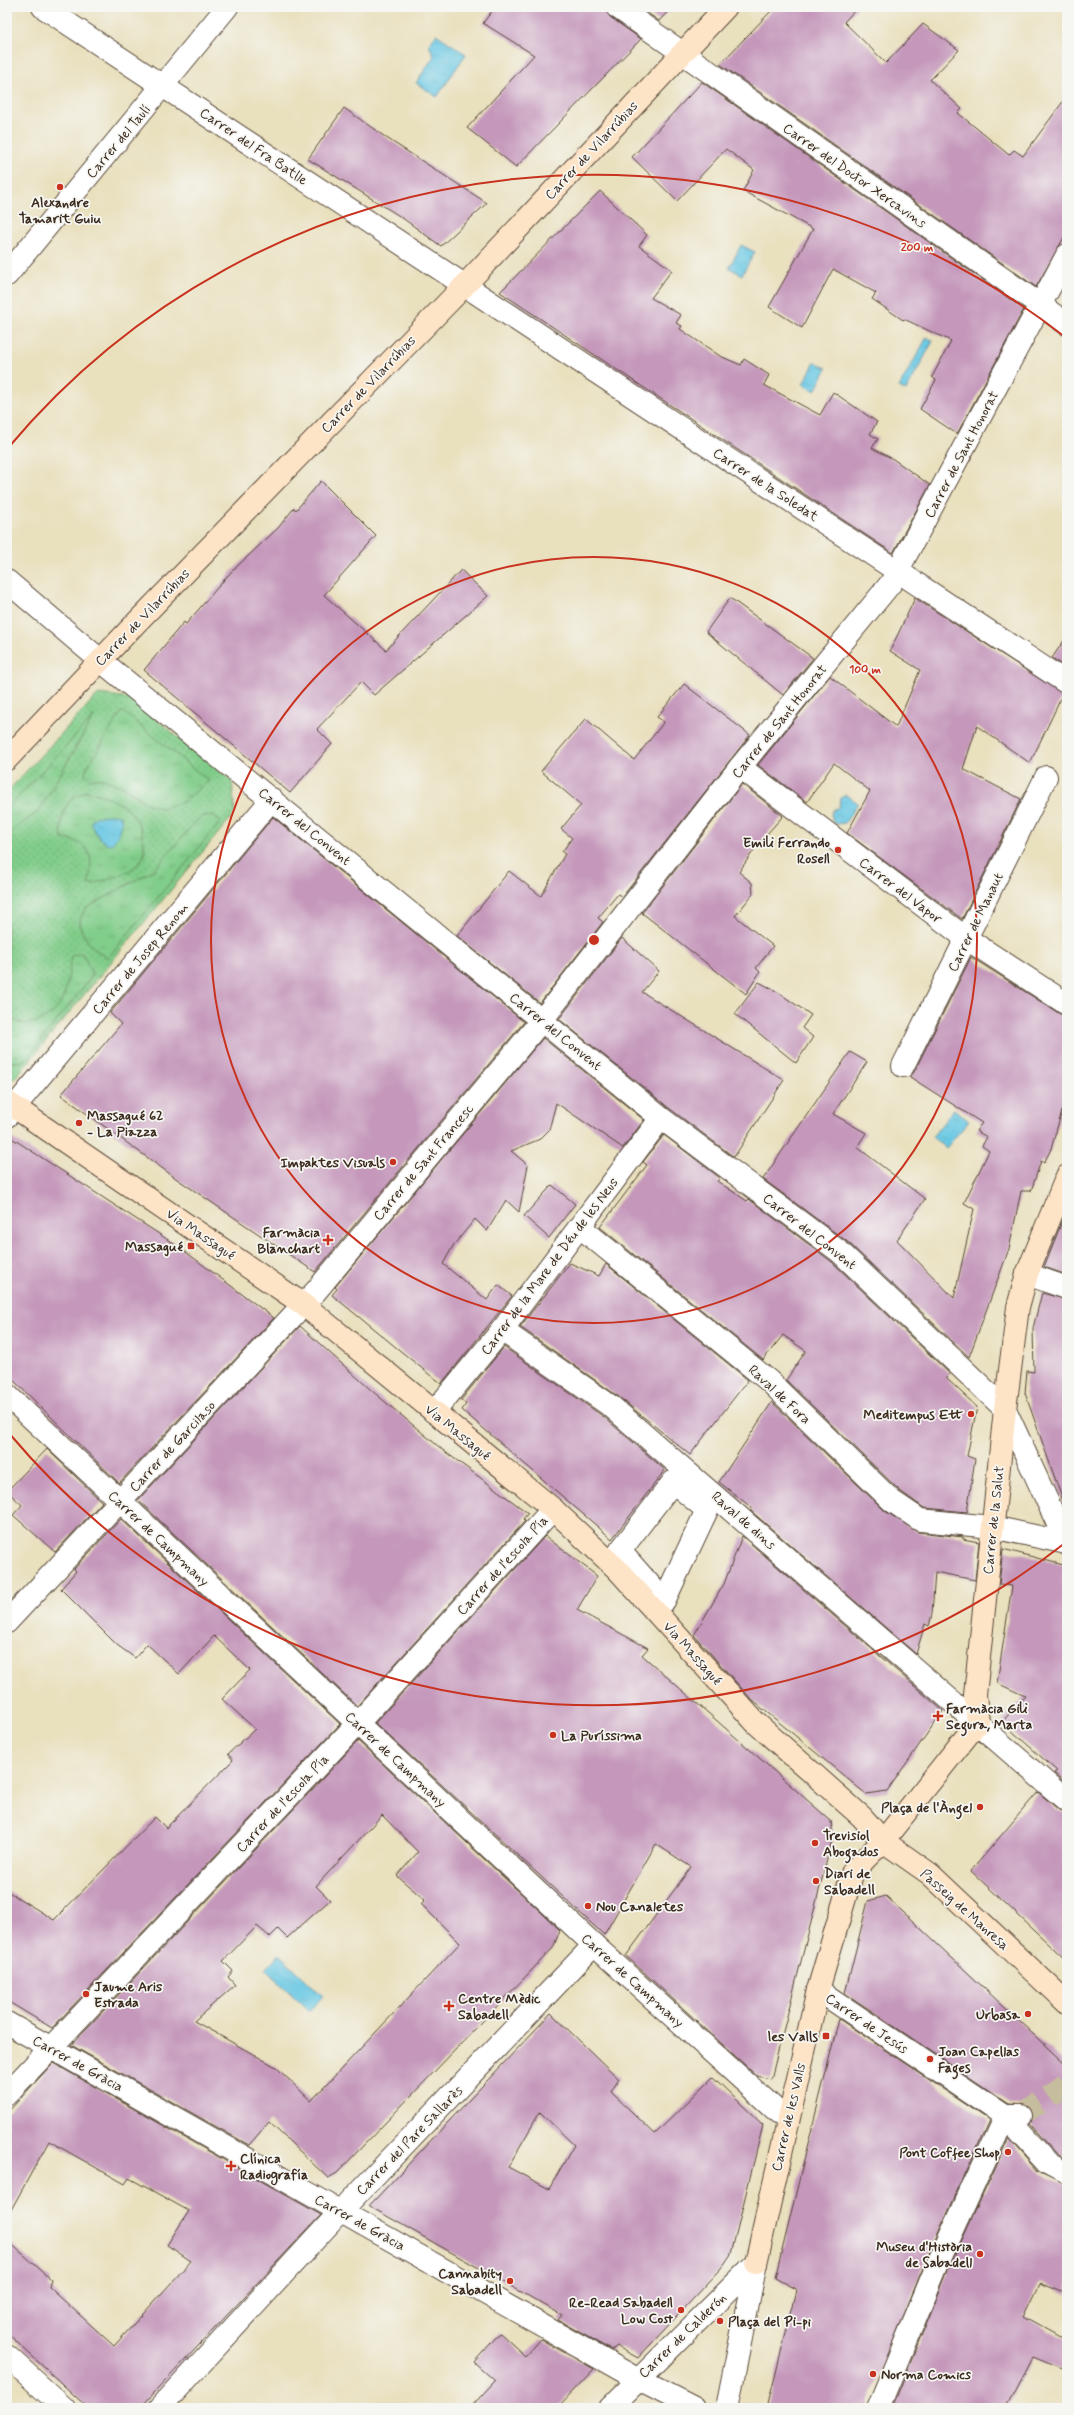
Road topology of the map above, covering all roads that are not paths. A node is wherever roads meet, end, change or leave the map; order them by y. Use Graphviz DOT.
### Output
graph roads {
  1 [pos="43,7"];
  2 [pos="227,7"];
  3 [pos="617,7"];
  4 [pos="726,7"];
  5 [pos="683,52"];
  6 [pos="163,86"];
  7 [pos="1067,255"];
  8 [pos="7,275"];
  9 [pos="464,286"];
  10 [pos="1040,305"];
  11 [pos="1067,324"];
  12 [pos="899,570"];
  13 [pos="7,581"];
  14 [pos="100,660"];
  15 [pos="1067,683"];
  16 [pos="7,759"];
  17 [pos="740,768"];
  18 [pos="1046,777"];
  19 [pos="272,799"];
  20 [pos="967,939"];
  21 [pos="1067,1004"];
  22 [pos="542,1020"];
  23 [pos="903,1066"];
  24 [pos="10,1108"];
  25 [pos="662,1118"];
  26 [pos="1067,1176"];
  27 [pos="580,1227"];
  28 [pos="1027,1274"];
  29 [pos="1067,1288"];
  30 [pos="304,1304"];
  31 [pos="502,1330"];
  32 [pos="7,1396"];
  33 [pos="1005,1409"];
  34 [pos="434,1412"];
  35 [pos="120,1503"];
  36 [pos="553,1509"];
  37 [pos="992,1527"];
  38 [pos="1067,1544"];
  39 [pos="620,1551"];
  40 [pos="7,1622"];
  41 [pos="978,1722"];
  42 [pos="358,1723"];
  43 [pos="1067,1801"];
  44 [pos="862,1817"];
  45 [pos="883,1841"];
  46 [pos="594,1945"];
  47 [pos="818,1990"];
  48 [pos="1067,2003"];
  49 [pos="7,2023"];
  50 [pos="51,2048"];
  51 [pos="7,2094"];
  52 [pos="1013,2116"];
  53 [pos="787,2120"];
  54 [pos="1067,2173"];
  55 [pos="341,2211"];
  56 [pos="756,2263"];
  57 [pos="7,2356"];
  58 [pos="637,2379"];
  59 [pos="64,2408"];
  60 [pos="160,2408"];
  61 [pos="610,2408"];
  62 [pos="694,2408"];
  63 [pos="728,2408"];
  64 [pos="878,2408"];
  1 -- 6 [label="street, Carrer del Fra Batlle"];
  2 -- 6 [label="street, Carrer del Taulí"];
  3 -- 5 [label="street, Carrer del Doctor Xercavins"];
  4 -- 5 [label="street, Carrer de Vilarrúbias"];
  5 -- 9 [label="street, Carrer de Vilarrúbias"];
  5 -- 10 [label="street, Carrer del Doctor Xercavins"];
  6 -- 8 [label="street, Carrer del Taulí"];
  6 -- 9 [label="street, Carrer del Fra Batlle"];
  7 -- 10 [label="street, Carrer de Sant Honorat"];
  9 -- 12 [label="street, Carrer de la Soledat"];
  9 -- 14 [label="street, Carrer de Vilarrúbias"];
  10 -- 11 [label="street, Carrer del Doctor Xercavins"];
  10 -- 12 [label="street, Carrer de Sant Honorat"];
  12 -- 15 [label="street, Carrer de la Soledat"];
  12 -- 17 [label="street, Carrer de Sant Honorat"];
  13 -- 14 [label="street, Carrer del Convent"];
  14 -- 16 [label="street, Carrer de Vilarrúbias"];
  14 -- 19 [label="street, Carrer del Convent"];
  17 -- 20 [label="street, Carrer del Vapor"];
  17 -- 22 [label="street, Carrer de Sant Honorat"];
  18 -- 20 [label="street, Carrer de Manaut"];
  19 -- 22 [label="street, Carrer del Convent"];
  19 -- 24 [label="street, Carrer de Josep Renom"];
  20 -- 21 [label="street, Carrer del Vapor"];
  20 -- 23 [label="street, Carrer de Manaut"];
  22 -- 25 [label="street, Carrer del Convent"];
  22 -- 30 [label="street, Carrer de Sant Francesc"];
  24 -- 30 [label="street, Via Massagué"];
  25 -- 27 [label="street, Carrer de la Mare de Déu de les Neus"];
  25 -- 33 [label="street, Carrer del Convent"];
  26 -- 28 [label="street, Carrer de la Salut"];
  27 -- 31 [label="street, Carrer de la Mare de Déu de les Neus"];
  27 -- 37 [label="street, Raval de Fora"];
  28 -- 29 [label="street"];
  28 -- 33 [label="street, Carrer de la Salut"];
  30 -- 34 [label="street, Via Massagué"];
  30 -- 35 [label="street, Carrer de Garcilaso"];
  31 -- 34 [label="street, Carrer de la Mare de Déu de les Neus"];
  31 -- 41 [label="street, Raval de dins"];
  32 -- 35 [label="street, Carrer de Campmany"];
  33 -- 37 [label="street, Carrer de la Salut"];
  33 -- 38 [label="street"];
  34 -- 36 [label="street, Via Massagué"];
  35 -- 40 [label="street, Carrer de Garcilaso"];
  35 -- 42 [label="street, Carrer de Campmany"];
  36 -- 42 [label="street, Carrer de l'escola Pía"];
  36 -- 44 [label="street, Via Massagué"];
  37 -- 38 [label="street, Raval de Fora"];
  37 -- 41 [label="street, Carrer de la Salut"];
  39 -- 39 [label="street"];
  41 -- 43 [label="street, Raval de dins"];
  41 -- 45 [label="street"];
  42 -- 46 [label="street, Carrer de Campmany"];
  42 -- 50 [label="street, Carrer de l'escola Pía"];
  44 -- 45 [label="street, Passeig de Manresa"];
  45 -- 47 [label="street, Carrer de les Valls"];
  45 -- 48 [label="street, Passeig de Manresa"];
  46 -- 53 [label="street, Carrer de Campmany"];
  46 -- 55 [label="street, Carrer del Pare Sallarès"];
  47 -- 52 [label="street, Carrer de Jesús"];
  47 -- 53 [label="street, Carrer de les Valls"];
  49 -- 50 [label="street, Carrer de Gràcia"];
  50 -- 51 [label="street, Carrer de l'escola Pía"];
  50 -- 55 [label="street, Carrer de Gràcia"];
  52 -- 54 [label="street, Carrer de Jesús"];
  52 -- 64 [label="street"];
  53 -- 56 [label="street, Carrer de les Valls"];
  55 -- 58 [label="street, Carrer de Gràcia"];
  55 -- 60 [label="street, Carrer del Pare Sallarès"];
  56 -- 58 [label="street, Carrer de Calderón"];
  56 -- 63 [label="street, Carrer de les Valls"];
  57 -- 59 [label="street"];
  58 -- 61 [label="street, Carrer de Calderón"];
  58 -- 62 [label="street, Carrer de Gràcia"];
}
